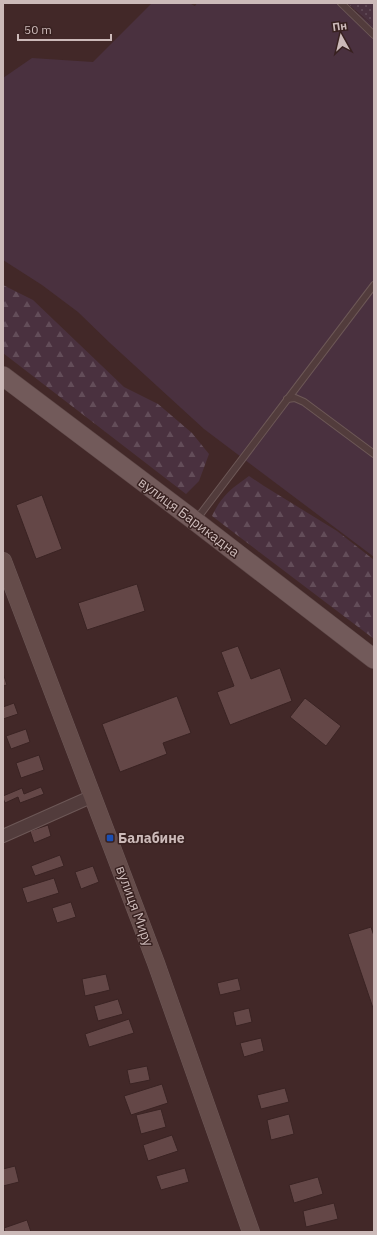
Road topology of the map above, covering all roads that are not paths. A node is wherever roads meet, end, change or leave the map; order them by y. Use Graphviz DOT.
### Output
graph roads {
  1 [pos="341,3"];
  2 [pos="374,35"];
  3 [pos="374,285"];
  4 [pos="3,376"];
  5 [pos="287,399"];
  6 [pos="374,454"];
  7 [pos="195,521"];
  8 [pos="3,561"];
  9 [pos="374,659"];
  10 [pos="93,796"];
  11 [pos="3,836"];
  12 [pos="251,1232"];
  1 -- 2 [label="lane"];
  3 -- 5 [label="lane"];
  4 -- 7 [label="main road, вулиця Барикадна"];
  5 -- 6 [label="lane"];
  5 -- 7 [label="lane"];
  7 -- 9 [label="main road, вулиця Барикадна"];
  8 -- 10 [label="street, вулиця Миру"];
  10 -- 11 [label="street"];
  10 -- 12 [label="street, вулиця Миру"];
}
